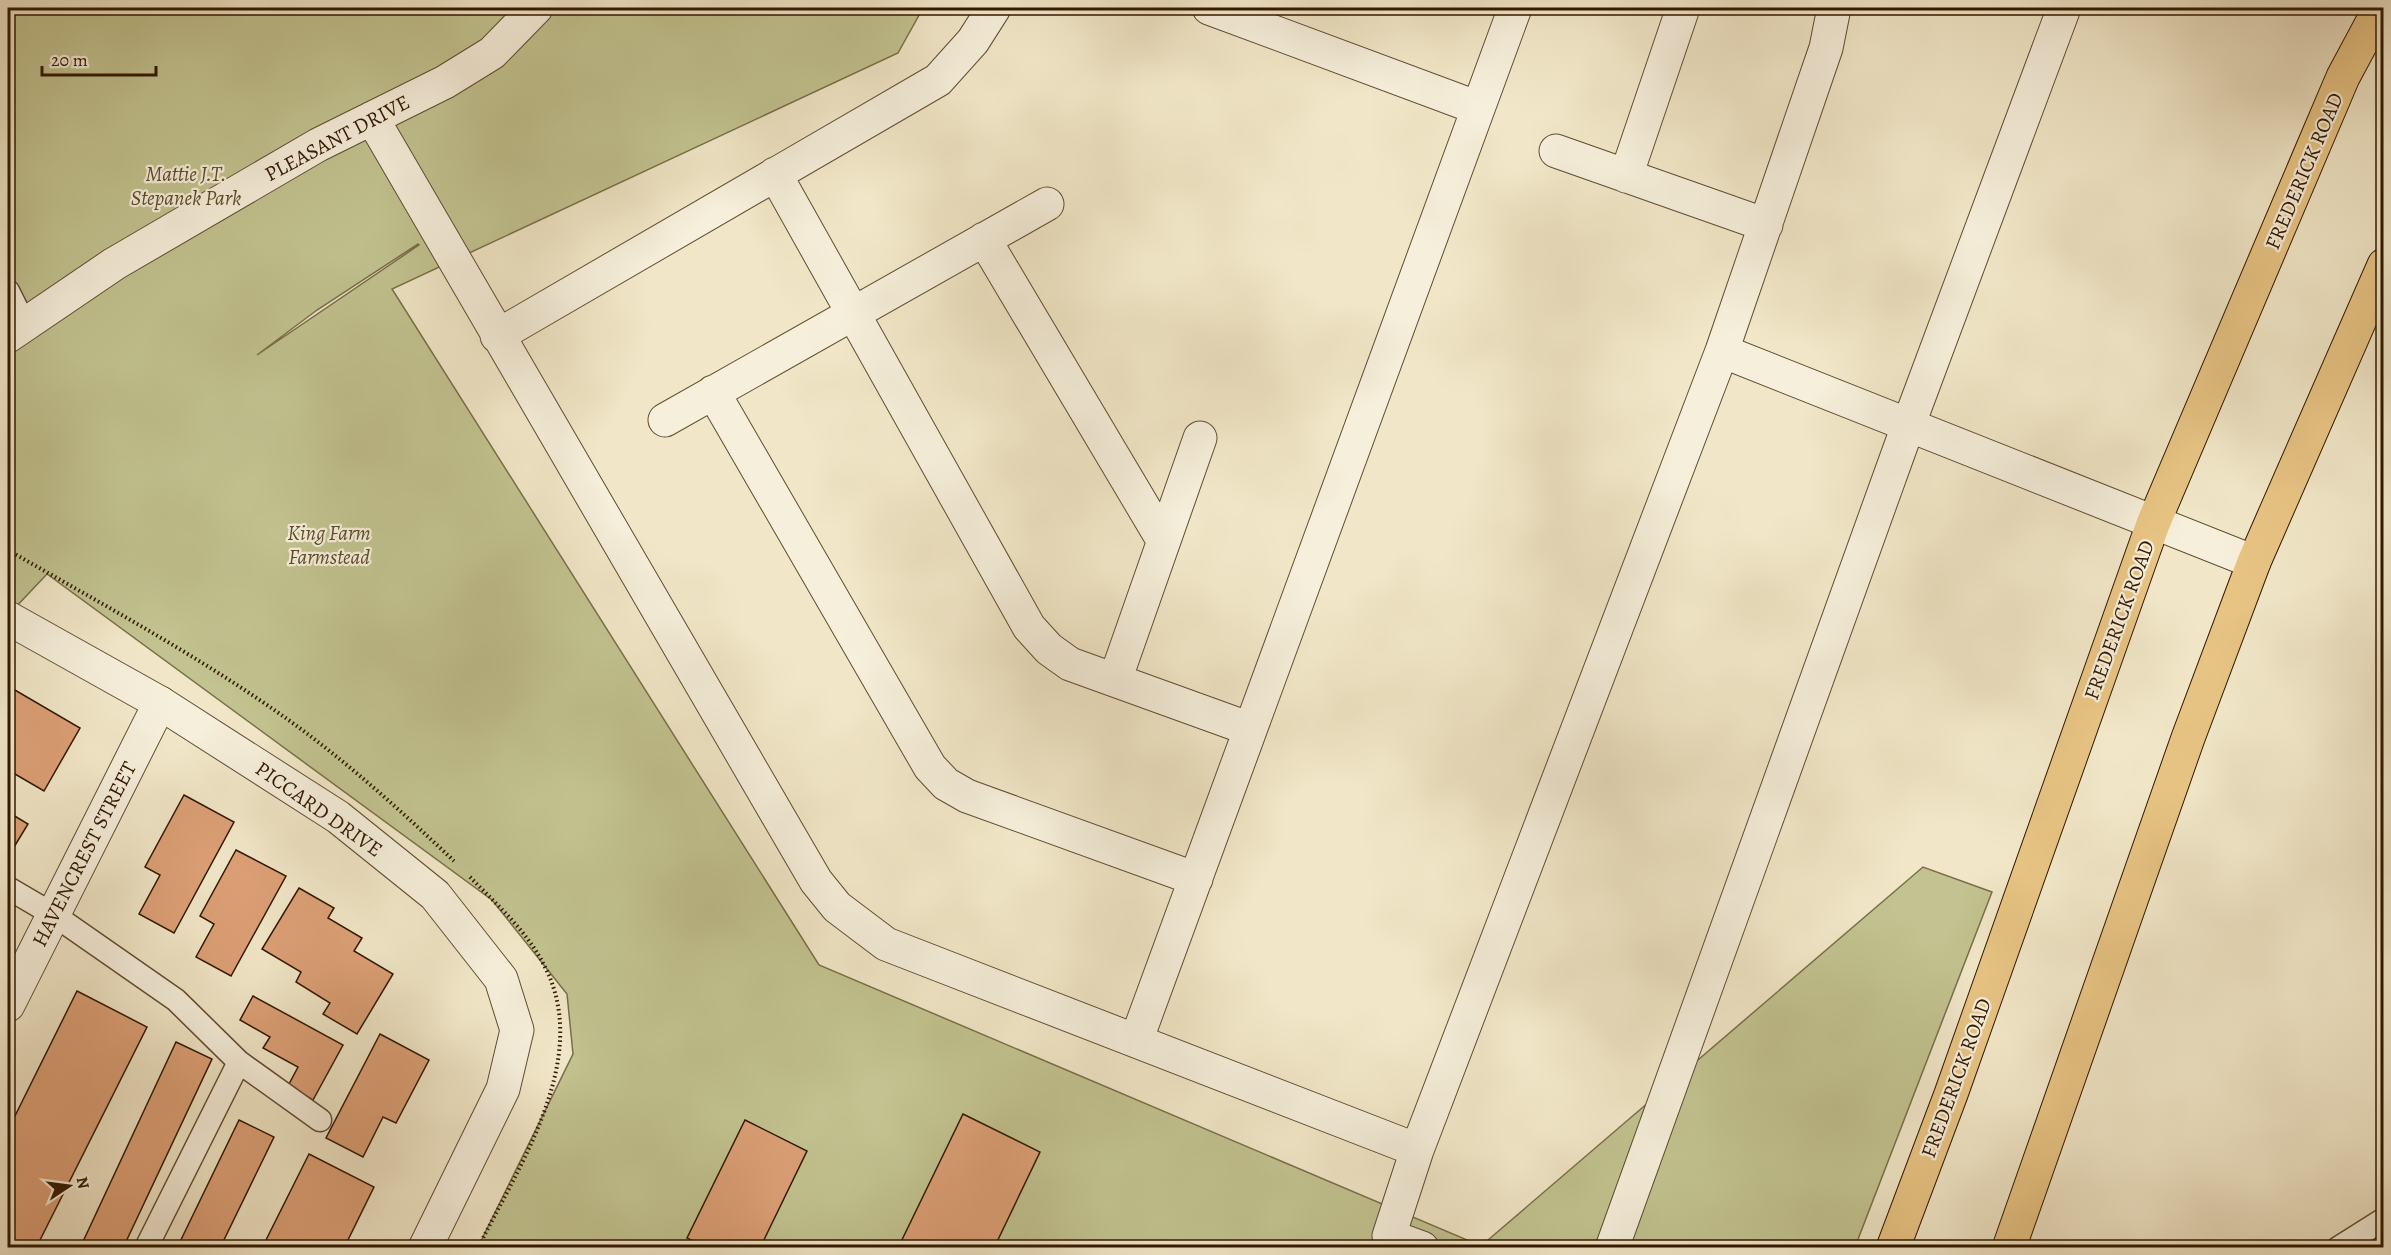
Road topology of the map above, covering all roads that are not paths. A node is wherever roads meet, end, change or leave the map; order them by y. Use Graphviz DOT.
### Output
graph roads {
  1 [pos="536,8"];
  2 [pos="994,8"];
  3 [pos="1209,8"];
  4 [pos="1515,8"];
  5 [pos="1683,8"];
  6 [pos="1834,8"];
  7 [pos="2064,8"];
  8 [pos="2380,8"];
  9 [pos="1478,108"];
  10 [pos="372,118"];
  11 [pos="1556,151"];
  12 [pos="775,174"];
  13 [pos="1626,176"];
  14 [pos="1047,204"];
  15 [pos="1766,225"];
  16 [pos="984,239"];
  17 [pos="2384,265"];
  18 [pos="8,291"];
  19 [pos="853,312"];
  20 [pos="16,330"];
  21 [pos="497,336"];
  22 [pos="1722,351"];
  23 [pos="713,392"];
  24 [pos="665,420"];
  25 [pos="1908,426"];
  26 [pos="1200,438"];
  27 [pos="2153,524"];
  28 [pos="1163,540"];
  29 [pos="2254,562"];
  30 [pos="8,618"];
  31 [pos="1115,680"];
  32 [pos="160,703"];
  33 [pos="1250,729"];
  34 [pos="1196,879"];
  35 [pos="8,888"];
  36 [pos="54,915"];
  37 [pos="8,1005"];
  38 [pos="1136,1041"];
  39 [pos="239,1062"];
  40 [pos="320,1120"];
  41 [pos="1417,1150"];
  42 [pos="2384,1219"];
  43 [pos="146,1248"];
  44 [pos="425,1248"];
  45 [pos="1422,1248"];
  46 [pos="1611,1248"];
  47 [pos="1893,1248"];
  48 [pos="2009,1248"];
  49 [pos="2338,1248"];
  1 -- 10 [label="street, PLEASANT DRIVE"];
  2 -- 12 [label="street"];
  3 -- 9 [label="street"];
  4 -- 9 [label="street"];
  5 -- 13 [label="street"];
  6 -- 15 [label="street"];
  7 -- 25 [label="street"];
  8 -- 27 [label="main road, FREDERICK ROAD"];
  9 -- 33 [label="street"];
  10 -- 20 [label="street, PLEASANT DRIVE"];
  10 -- 21 [label="street"];
  11 -- 13 [label="street"];
  12 -- 19 [label="street"];
  12 -- 21 [label="street"];
  13 -- 15 [label="street"];
  14 -- 16 [label="street"];
  15 -- 22 [label="street"];
  16 -- 19 [label="street"];
  16 -- 28 [label="street"];
  17 -- 29 [label="main road"];
  18 -- 20 [label="lane"];
  19 -- 23 [label="street"];
  19 -- 31 [label="street"];
  21 -- 38 [label="street"];
  22 -- 25 [label="street"];
  22 -- 41 [label="street"];
  23 -- 24 [label="street"];
  23 -- 34 [label="street"];
  25 -- 27 [label="street"];
  25 -- 46 [label="street"];
  26 -- 28 [label="street"];
  27 -- 29 [label="street"];
  27 -- 47 [label="main road, FREDERICK ROAD"];
  28 -- 31 [label="street"];
  29 -- 48 [label="main road"];
  30 -- 32 [label="street, PICCARD DRIVE"];
  31 -- 33 [label="street"];
  32 -- 36 [label="street, HAVENCREST STREET"];
  32 -- 44 [label="street, PICCARD DRIVE"];
  33 -- 34 [label="street"];
  34 -- 38 [label="street"];
  35 -- 36 [label="lane"];
  36 -- 37 [label="street, HAVENCREST STREET"];
  36 -- 39 [label="lane"];
  38 -- 41 [label="street"];
  39 -- 40 [label="lane"];
  39 -- 43 [label="lane"];
  41 -- 45 [label="street"];
  42 -- 49 [label="lane"];
}
